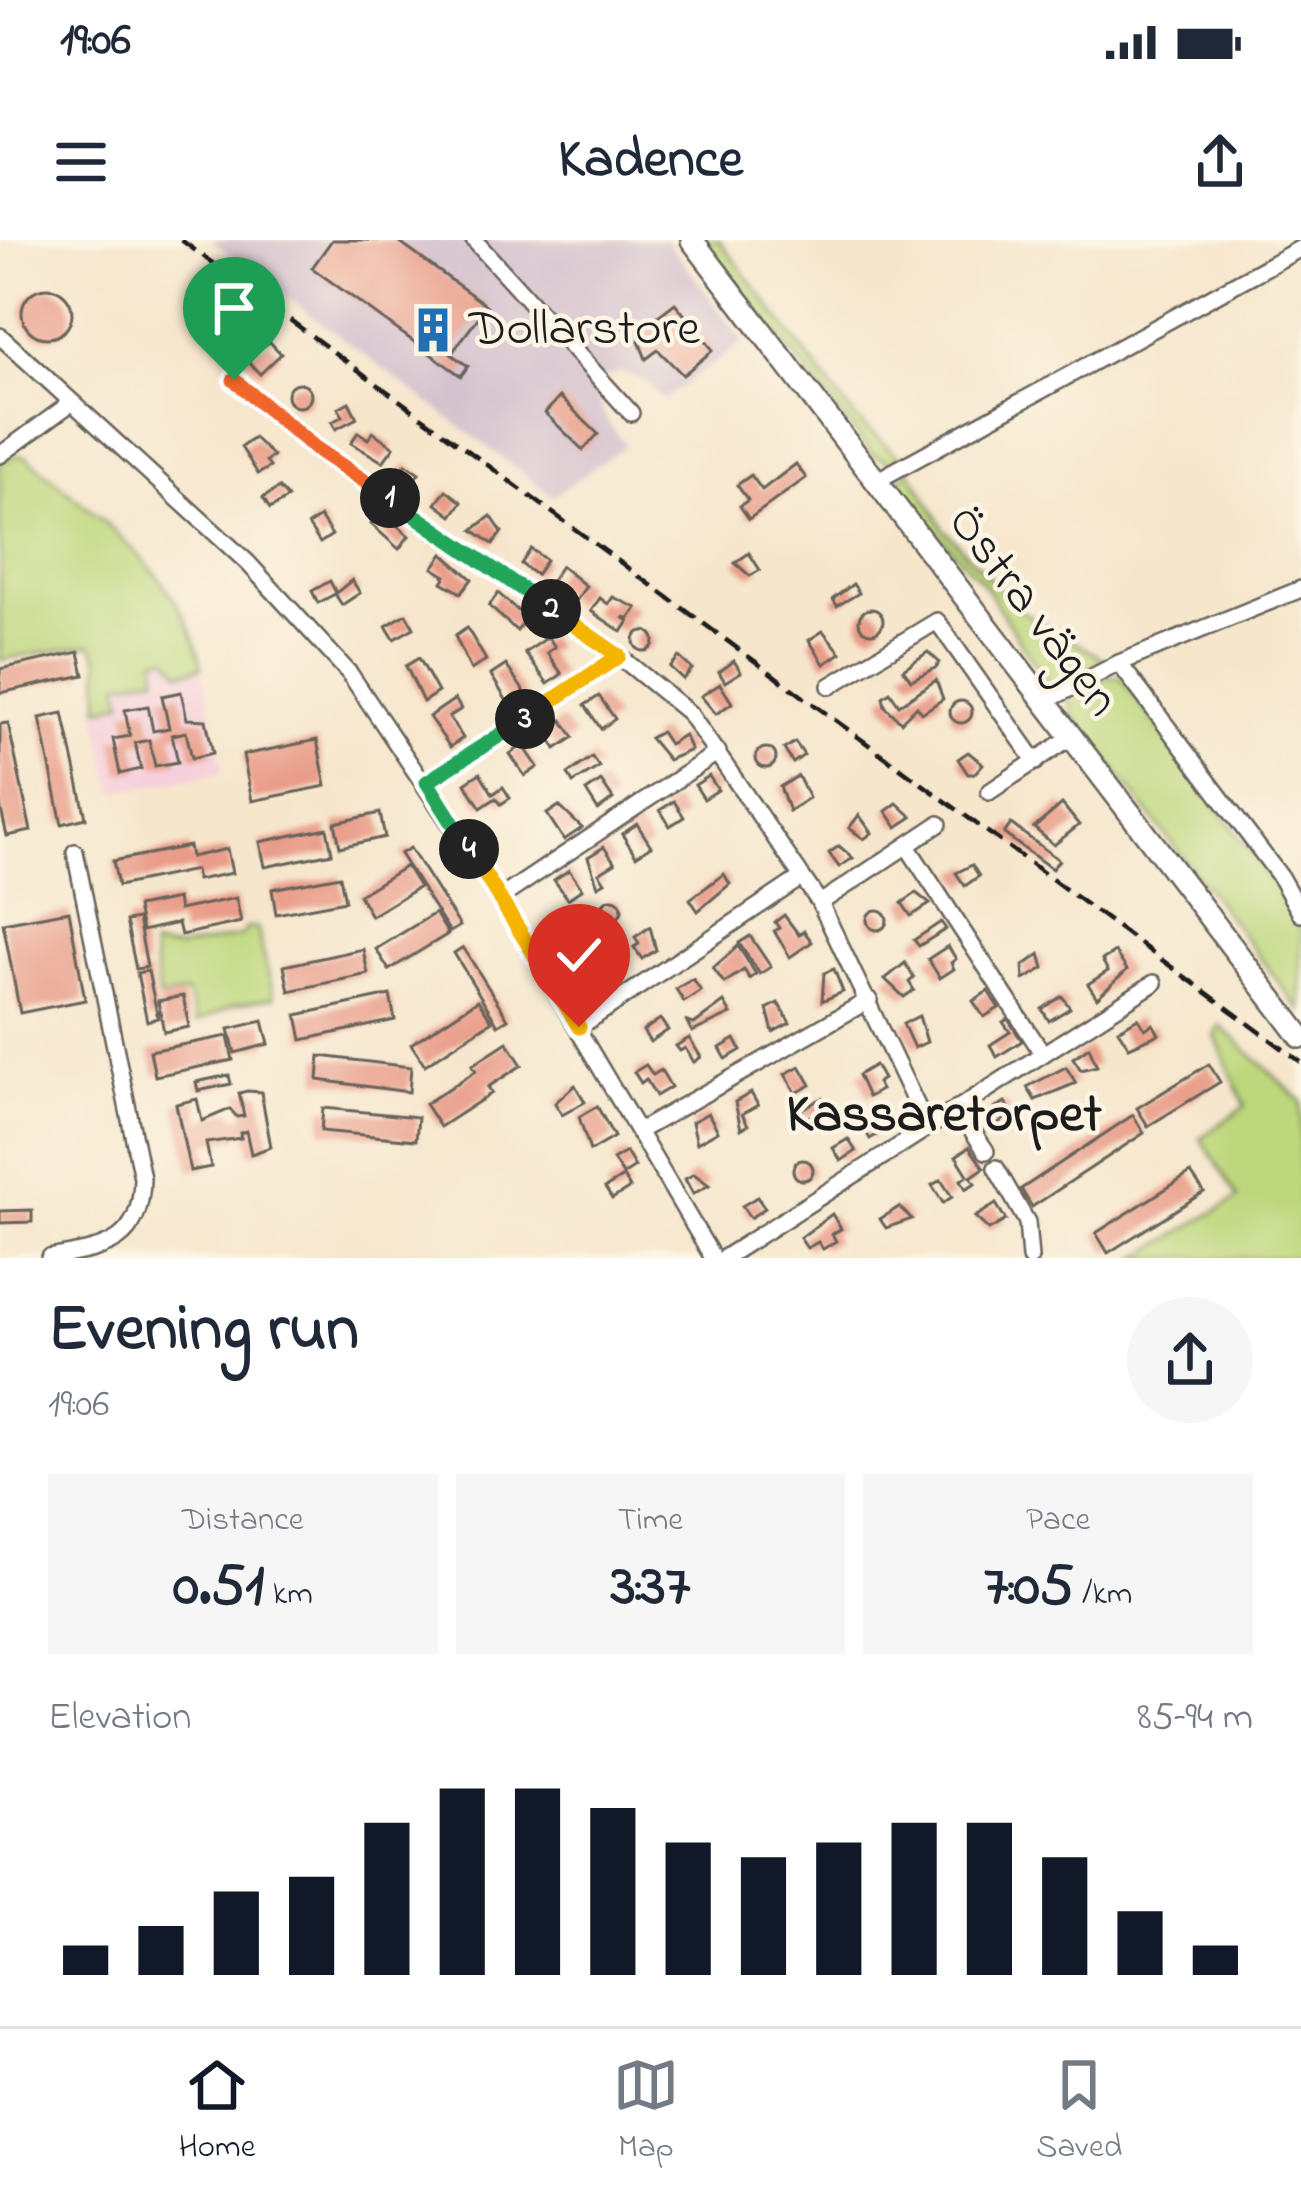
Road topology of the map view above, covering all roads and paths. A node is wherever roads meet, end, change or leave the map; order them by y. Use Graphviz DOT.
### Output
graph roads {
  1 [pos="474,240"];
  2 [pos="692,240"];
  3 [pos="1294,246"];
  4 [pos="0,336"];
  5 [pos="234,380"];
  6 [pos="71,404"];
  7 [pos="632,413"];
  8 [pos="0,455"];
  9 [pos="876,481"];
  10 [pos="1301,590"];
  11 [pos="619,656"];
  12 [pos="1120,663"];
  13 [pos="830,686"];
  14 [pos="1044,702"];
  15 [pos="1071,737"];
  16 [pos="718,752"];
  17 [pos="1036,762"];
  18 [pos="427,782"];
  19 [pos="988,792"];
  20 [pos="939,824"];
  21 [pos="907,846"];
  22 [pos="75,852"];
  23 [pos="802,877"];
  24 [pos="500,898"];
  25 [pos="820,903"];
  26 [pos="1301,914"];
  27 [pos="1154,983"];
  28 [pos="869,1000"];
  29 [pos="579,1027"];
  30 [pos="1301,1037"];
  31 [pos="1043,1054"];
  32 [pos="957,1108"];
  33 [pos="927,1126"];
  34 [pos="639,1131"];
  35 [pos="986,1151"];
  36 [pos="996,1168"];
  37 [pos="49,1258"];
  38 [pos="713,1258"];
  39 [pos="724,1258"];
  40 [pos="1030,1258"];
  1 -- 7 [label="street"];
  2 -- 9 [label="street, Östra vägen"];
  3 -- 9 [label="street"];
  4 -- 6 [label="street"];
  5 -- 11 [label="street"];
  6 -- 8 [label="street"];
  6 -- 18 [label="street"];
  9 -- 14 [label="street, Östra vägen"];
  10 -- 12 [label="street"];
  11 -- 16 [label="street"];
  11 -- 18 [label="street"];
  12 -- 14 [label="street"];
  12 -- 26 [label="street"];
  13 -- 17 [label="street"];
  14 -- 15 [label="street, Östra vägen"];
  15 -- 17 [label="street"];
  15 -- 30 [label="street, Östra vägen"];
  16 -- 23 [label="street"];
  16 -- 24 [label="street"];
  17 -- 19 [label="street"];
  18 -- 24 [label="street"];
  20 -- 21 [label="street"];
  21 -- 25 [label="street"];
  21 -- 31 [label="street"];
  22 -- 37 [label="street"];
  23 -- 25 [label="street"];
  23 -- 29 [label="street"];
  24 -- 29 [label="street"];
  25 -- 28 [label="street"];
  27 -- 31 [label="street"];
  28 -- 33 [label="street"];
  28 -- 34 [label="street"];
  29 -- 34 [label="street"];
  31 -- 32 [label="street"];
  32 -- 33 [label="street"];
  32 -- 35 [label="street"];
  33 -- 39 [label="street"];
  34 -- 38 [label="street"];
  36 -- 40 [label="street"];
}
